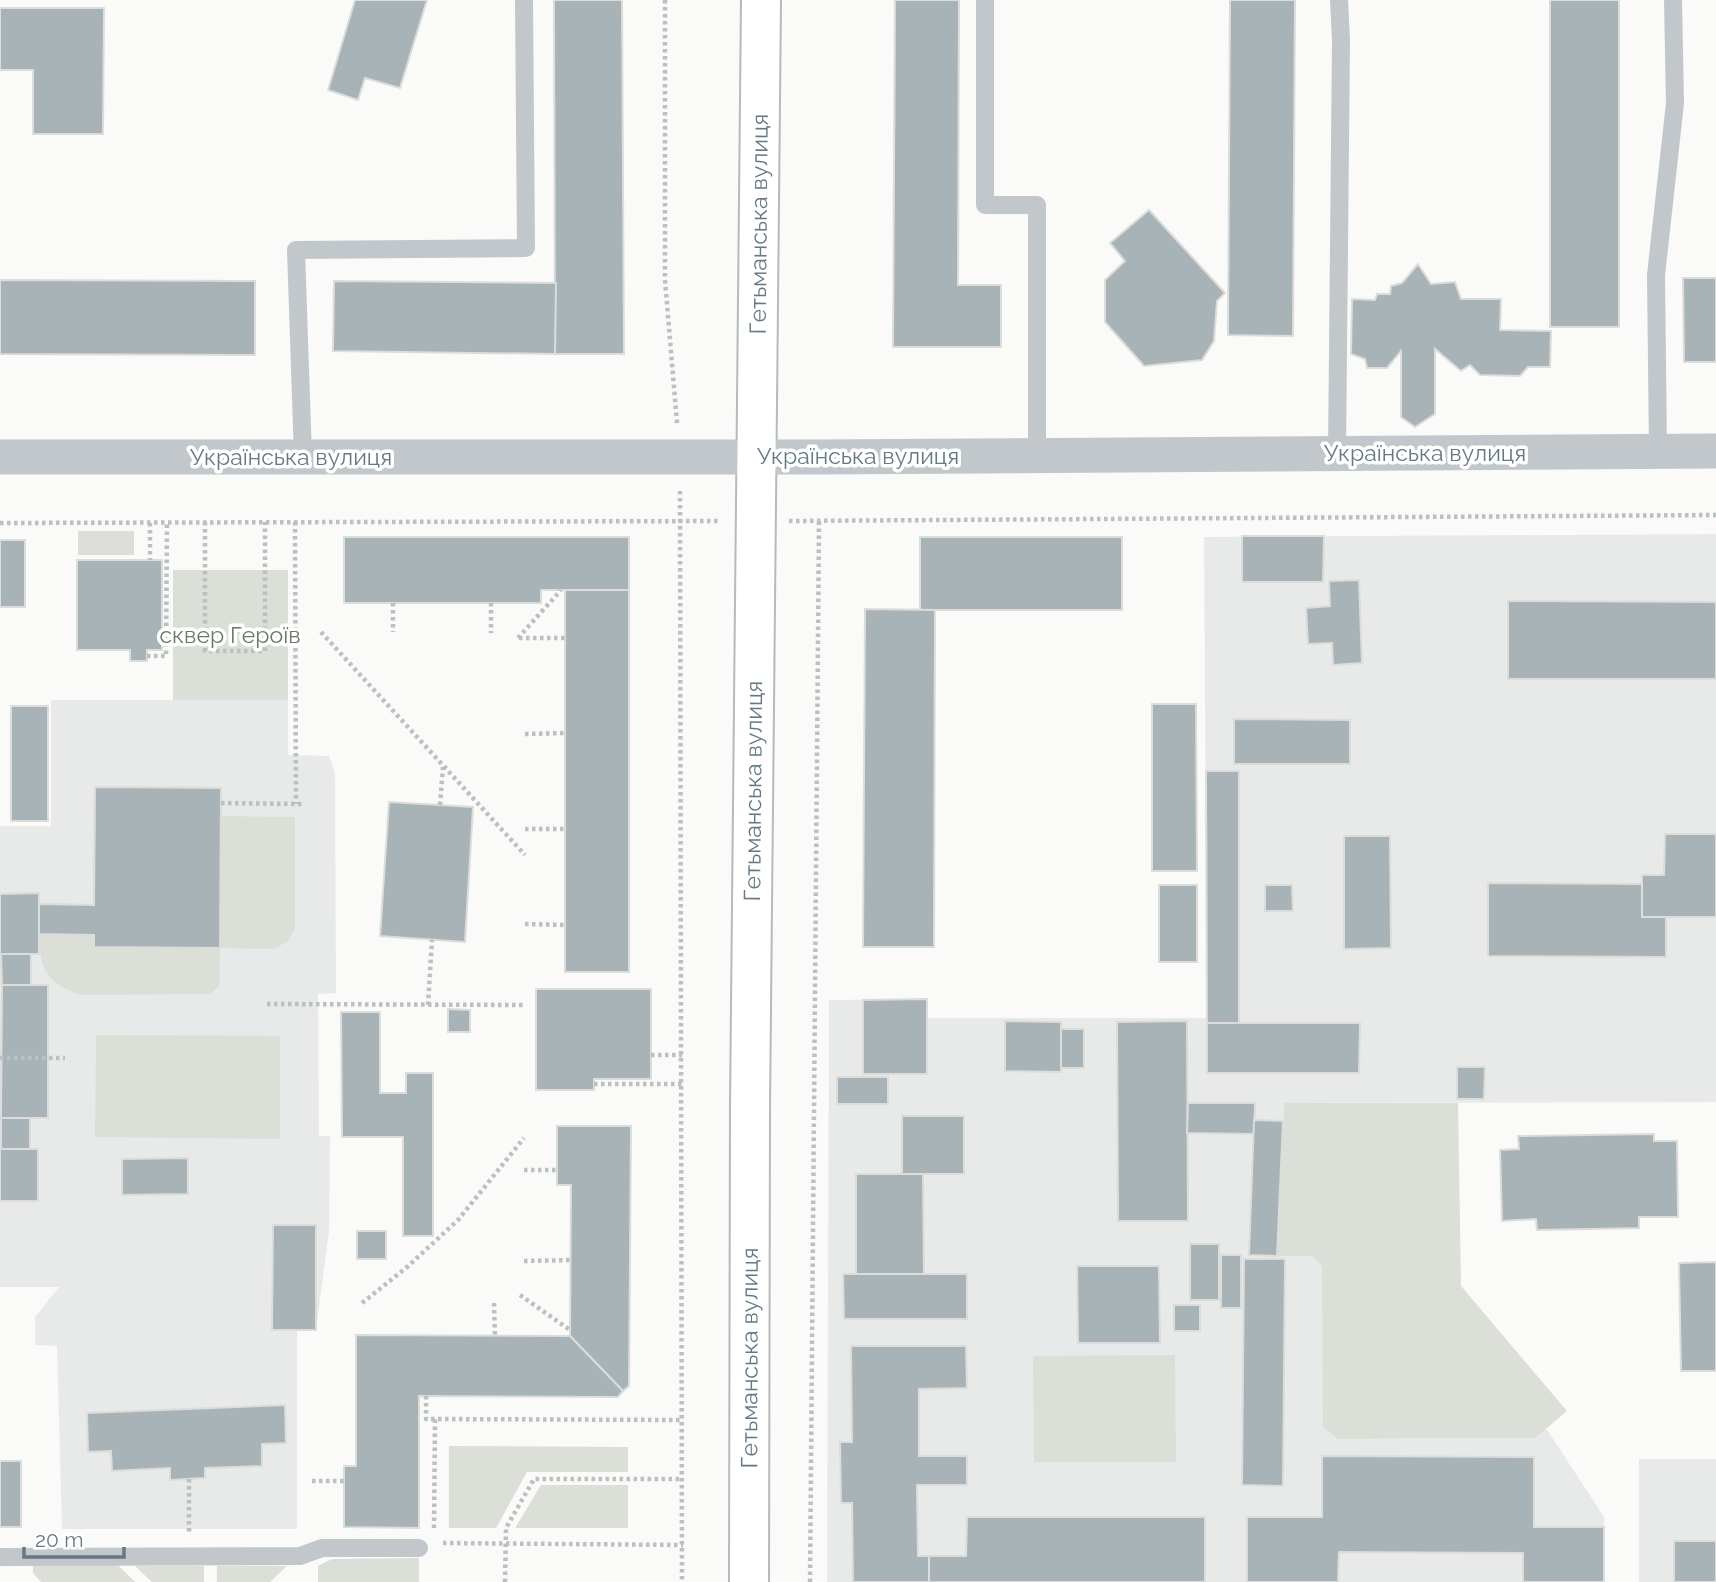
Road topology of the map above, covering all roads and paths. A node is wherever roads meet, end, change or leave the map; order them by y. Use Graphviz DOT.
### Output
graph roads {
  1 [pos="524,0"];
  2 [pos="665,0"];
  3 [pos="761,0"];
  4 [pos="985,0"];
  5 [pos="1339,0"];
  6 [pos="1673,0"];
  7 [pos="1658,451"];
  8 [pos="1716,451"];
  9 [pos="1337,454"];
  10 [pos="1037,456"];
  11 [pos="0,457"];
  12 [pos="303,457"];
  13 [pos="680,457"];
  14 [pos="755,457"];
  15 [pos="1716,515"];
  16 [pos="680,520"];
  17 [pos="150,522"];
  18 [pos="167,522"];
  19 [pos="205,522"];
  20 [pos="265,522"];
  21 [pos="295,522"];
  22 [pos="0,523"];
  23 [pos="150,560"];
  24 [pos="561,590"];
  25 [pos="393,603"];
  26 [pos="491,603"];
  27 [pos="321,632"];
  28 [pos="393,632"];
  29 [pos="491,633"];
  30 [pos="565,638"];
  31 [pos="146,656"];
  32 [pos="565,733"];
  33 [pos="525,734"];
  34 [pos="443,767"];
  35 [pos="220,803"];
  36 [pos="296,804"];
  37 [pos="304,804"];
  38 [pos="440,805"];
  39 [pos="525,829"];
  40 [pos="565,829"];
  41 [pos="525,856"];
  42 [pos="525,924"];
  43 [pos="565,925"];
  44 [pos="432,940"];
  45 [pos="267,1004"];
  46 [pos="525,1004"];
  47 [pos="428,1005"];
  48 [pos="650,1055"];
  49 [pos="682,1055"];
  50 [pos="0,1058"];
  51 [pos="65,1058"];
  52 [pos="594,1084"];
  53 [pos="682,1084"];
  54 [pos="524,1138"];
  55 [pos="524,1170"];
  56 [pos="557,1170"];
  57 [pos="570,1260"];
  58 [pos="524,1261"];
  59 [pos="520,1295"];
  60 [pos="362,1303"];
  61 [pos="494,1303"];
  62 [pos="570,1330"];
  63 [pos="495,1336"];
  64 [pos="426,1396"];
  65 [pos="435,1419"];
  66 [pos="682,1420"];
  67 [pos="189,1479"];
  68 [pos="682,1479"];
  69 [pos="312,1481"];
  70 [pos="344,1481"];
  71 [pos="506,1544"];
  72 [pos="683,1545"];
  73 [pos="427,1546"];
  74 [pos="189,1556"];
  75 [pos="0,1557"];
  76 [pos="505,1582"];
  77 [pos="682,1582"];
  78 [pos="749,1582"];
  79 [pos="810,1582"];
  1 -- 12 [label="lane"];
  2 -- 13 [label="path"];
  3 -- 14 [label="highway, Гетьманська вулиця"];
  4 -- 10 [label="lane"];
  5 -- 9 [label="lane"];
  6 -- 7 [label="lane"];
  7 -- 8 [label="street, Українська вулиця"];
  7 -- 9 [label="street, Українська вулиця"];
  9 -- 10 [label="street, Українська вулиця"];
  10 -- 14 [label="street, Українська вулиця"];
  11 -- 12 [label="street, Українська вулиця"];
  12 -- 13 [label="street, Українська вулиця"];
  13 -- 14 [label="street, Українська вулиця"];
  13 -- 16 [label="path"];
  14 -- 78 [label="highway, Гетьманська вулиця"];
  15 -- 79 [label="path"];
  16 -- 21 [label="path"];
  16 -- 49 [label="path"];
  17 -- 18 [label="path"];
  17 -- 22 [label="path"];
  17 -- 23 [label="path"];
  18 -- 19 [label="path"];
  18 -- 31 [label="path"];
  19 -- 20 [label="path"];
  19 -- 20 [label="path"];
  20 -- 21 [label="path"];
  21 -- 36 [label="path"];
  24 -- 30 [label="path"];
  25 -- 28 [label="path"];
  26 -- 29 [label="path"];
  27 -- 34 [label="path"];
  32 -- 33 [label="path"];
  34 -- 38 [label="path"];
  34 -- 41 [label="path"];
  35 -- 36 [label="path"];
  36 -- 37 [label="path"];
  39 -- 40 [label="path"];
  42 -- 43 [label="path"];
  44 -- 47 [label="path"];
  45 -- 47 [label="path"];
  46 -- 47 [label="path"];
  48 -- 49 [label="path"];
  49 -- 53 [label="path"];
  50 -- 51 [label="path"];
  52 -- 53 [label="path"];
  53 -- 66 [label="path"];
  54 -- 60 [label="path"];
  55 -- 56 [label="path"];
  57 -- 58 [label="path"];
  59 -- 62 [label="path"];
  61 -- 63 [label="path"];
  64 -- 65 [label="path"];
  65 -- 66 [label="path"];
  65 -- 73 [label="path"];
  66 -- 68 [label="path"];
  67 -- 74 [label="path"];
  68 -- 71 [label="path"];
  68 -- 72 [label="path"];
  69 -- 70 [label="path"];
  71 -- 72 [label="path"];
  71 -- 73 [label="path"];
  71 -- 76 [label="path"];
  72 -- 77 [label="path"];
  73 -- 74 [label="lane"];
  74 -- 75 [label="lane"];
}
